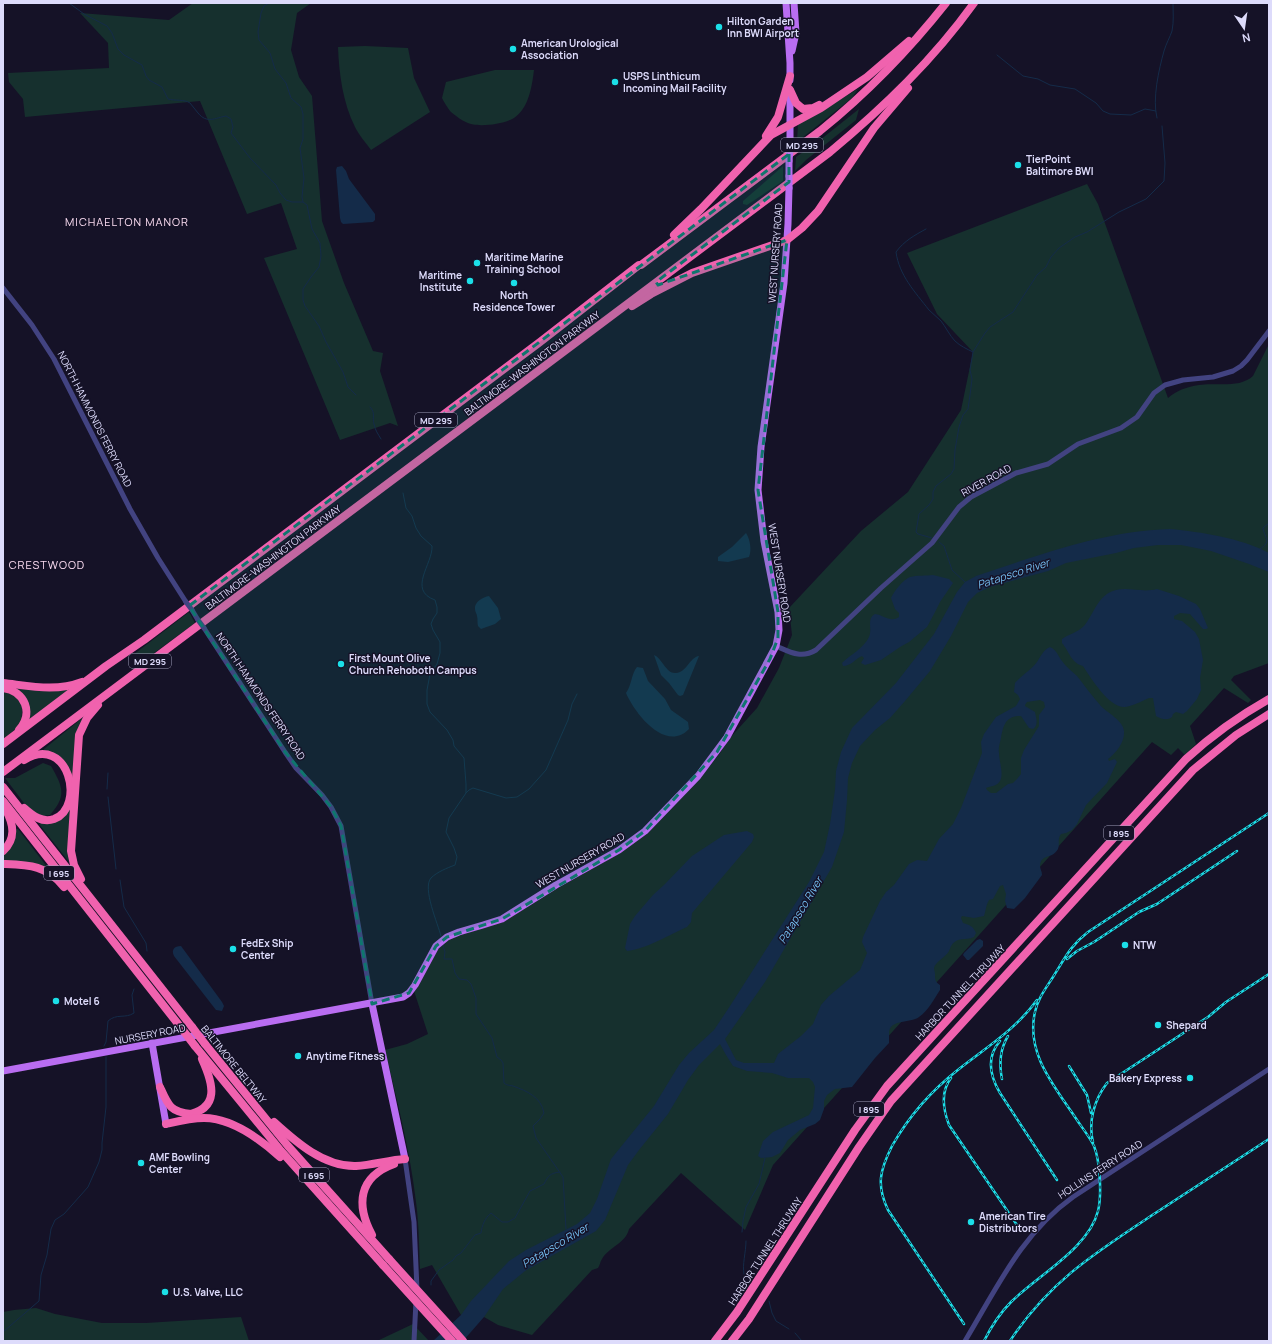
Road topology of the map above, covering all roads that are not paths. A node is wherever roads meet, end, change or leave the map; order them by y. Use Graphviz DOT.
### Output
graph roads {
  1 [pos="786,3"];
  2 [pos="789,3"];
  3 [pos="794,3"];
  4 [pos="942,3"];
  5 [pos="946,3"];
  6 [pos="974,3"];
  7 [pos="962,19"];
  8 [pos="796,33"];
  9 [pos="790,63"];
  10 [pos="790,76"];
  11 [pos="790,90"];
  12 [pos="838,96"];
  13 [pos="790,124"];
  14 [pos="763,142"];
  15 [pos="787,240"];
  16 [pos="639,265"];
  17 [pos="3,288"];
  18 [pos="1269,331"];
  19 [pos="541,369"];
  20 [pos="776,646"];
  21 [pos="106,666"];
  22 [pos="3,683"];
  23 [pos="3,688"];
  24 [pos="114,688"];
  25 [pos="1269,699"];
  26 [pos="1269,714"];
  27 [pos="10,738"];
  28 [pos="3,744"];
  29 [pos="3,772"];
  30 [pos="3,787"];
  31 [pos="9,795"];
  32 [pos="3,803"];
  33 [pos="3,851"];
  34 [pos="3,864"];
  35 [pos="93,901"];
  36 [pos="115,944"];
  37 [pos="372,1004"];
  38 [pos="152,1043"];
  39 [pos="195,1046"];
  40 [pos="1269,1070"];
  41 [pos="3,1071"];
  42 [pos="160,1087"];
  43 [pos="246,1096"];
  44 [pos="192,1114"];
  45 [pos="166,1121"];
  46 [pos="405,1159"];
  47 [pos="320,1196"];
  48 [pos="383,1252"];
  49 [pos="386,1262"];
  50 [pos="717,1338"];
  51 [pos="414,1341"];
  52 [pos="452,1341"];
  53 [pos="463,1341"];
  54 [pos="732,1341"];
  55 [pos="965,1341"];
  1 -- 9 [label="main road, WEST NURSERY ROAD"];
  2 -- 8 [label="main road"];
  3 -- 8 [label="main road, WEST NURSERY ROAD"];
  4 -- 12 [label="highway"];
  5 -- 16 [label="highway, BALTIMORE-WASHINGTON PARKWAY / MD 295"];
  6 -- 7 [label="highway, BALTIMORE-WASHINGTON PARKWAY / MD 295"];
  7 -- 15 [label="highway"];
  7 -- 19 [label="highway, BALTIMORE-WASHINGTON PARKWAY / MD 295"];
  8 -- 9 [label="main road, WEST NURSERY ROAD"];
  9 -- 10 [label="main road, WEST NURSERY ROAD"];
  10 -- 11 [label="main road, WEST NURSERY ROAD"];
  10 -- 14 [label="highway"];
  11 -- 12 [label="highway"];
  11 -- 13 [label="main road, WEST NURSERY ROAD"];
  12 -- 13 [label="highway"];
  13 -- 14 [label="highway"];
  13 -- 15 [label="main road, WEST NURSERY ROAD, bridge"];
  14 -- 16 [label="highway"];
  15 -- 19 [label="highway"];
  15 -- 20 [label="main road, WEST NURSERY ROAD"];
  16 -- 21 [label="highway, BALTIMORE-WASHINGTON PARKWAY / MD 295"];
  17 -- 37 [label="street, NORTH HAMMONDS FERRY ROAD, bridge"];
  18 -- 20 [label="street, RIVER ROAD"];
  19 -- 24 [label="highway, BALTIMORE-WASHINGTON PARKWAY / MD 295"];
  20 -- 37 [label="main road, WEST NURSERY ROAD"];
  21 -- 22 [label="highway"];
  21 -- 27 [label="highway, BALTIMORE-WASHINGTON PARKWAY / MD 295"];
  23 -- 27 [label="highway"];
  24 -- 29 [label="highway, BALTIMORE-WASHINGTON PARKWAY / MD 295"];
  24 -- 35 [label="highway"];
  25 -- 50 [label="highway, HARBOR TUNNEL THRUWAY / I 895"];
  26 -- 54 [label="highway, I 895"];
  27 -- 28 [label="highway, BALTIMORE-WASHINGTON PARKWAY / MD 295"];
  29 -- 31 [label="highway"];
  30 -- 31 [label="highway, BALTIMORE BELTWAY / I 695"];
  31 -- 35 [label="highway, BALTIMORE BELTWAY / I 695"];
  32 -- 33 [label="highway"];
  32 -- 36 [label="highway, BALTIMORE BELTWAY / I 695"];
  34 -- 36 [label="highway"];
  35 -- 43 [label="highway, BALTIMORE BELTWAY / I 695, bridge"];
  36 -- 39 [label="highway, BALTIMORE BELTWAY / I 695, bridge"];
  37 -- 38 [label="main road, NURSERY ROAD"];
  37 -- 46 [label="main road, NORTH HAMMONDS FERRY ROAD"];
  38 -- 41 [label="main road, NURSERY ROAD"];
  38 -- 42 [label="main road"];
  39 -- 44 [label="highway"];
  39 -- 47 [label="highway, BALTIMORE BELTWAY / I 695"];
  40 -- 55 [label="street, HOLLINS FERRY ROAD"];
  42 -- 44 [label="highway"];
  42 -- 45 [label="main road"];
  43 -- 46 [label="highway"];
  43 -- 48 [label="highway, BALTIMORE BELTWAY / I 695"];
  44 -- 45 [label="highway"];
  45 -- 47 [label="highway"];
  46 -- 48 [label="highway"];
  46 -- 51 [label="street, NORTH HAMMONDS FERRY ROAD"];
  47 -- 49 [label="highway, BALTIMORE BELTWAY / I 695"];
  48 -- 49 [label="highway, BALTIMORE BELTWAY / I 695"];
  49 -- 52 [label="highway, BALTIMORE BELTWAY / I 695, bridge"];
  49 -- 53 [label="highway, BALTIMORE BELTWAY / I 695, bridge"];
}
